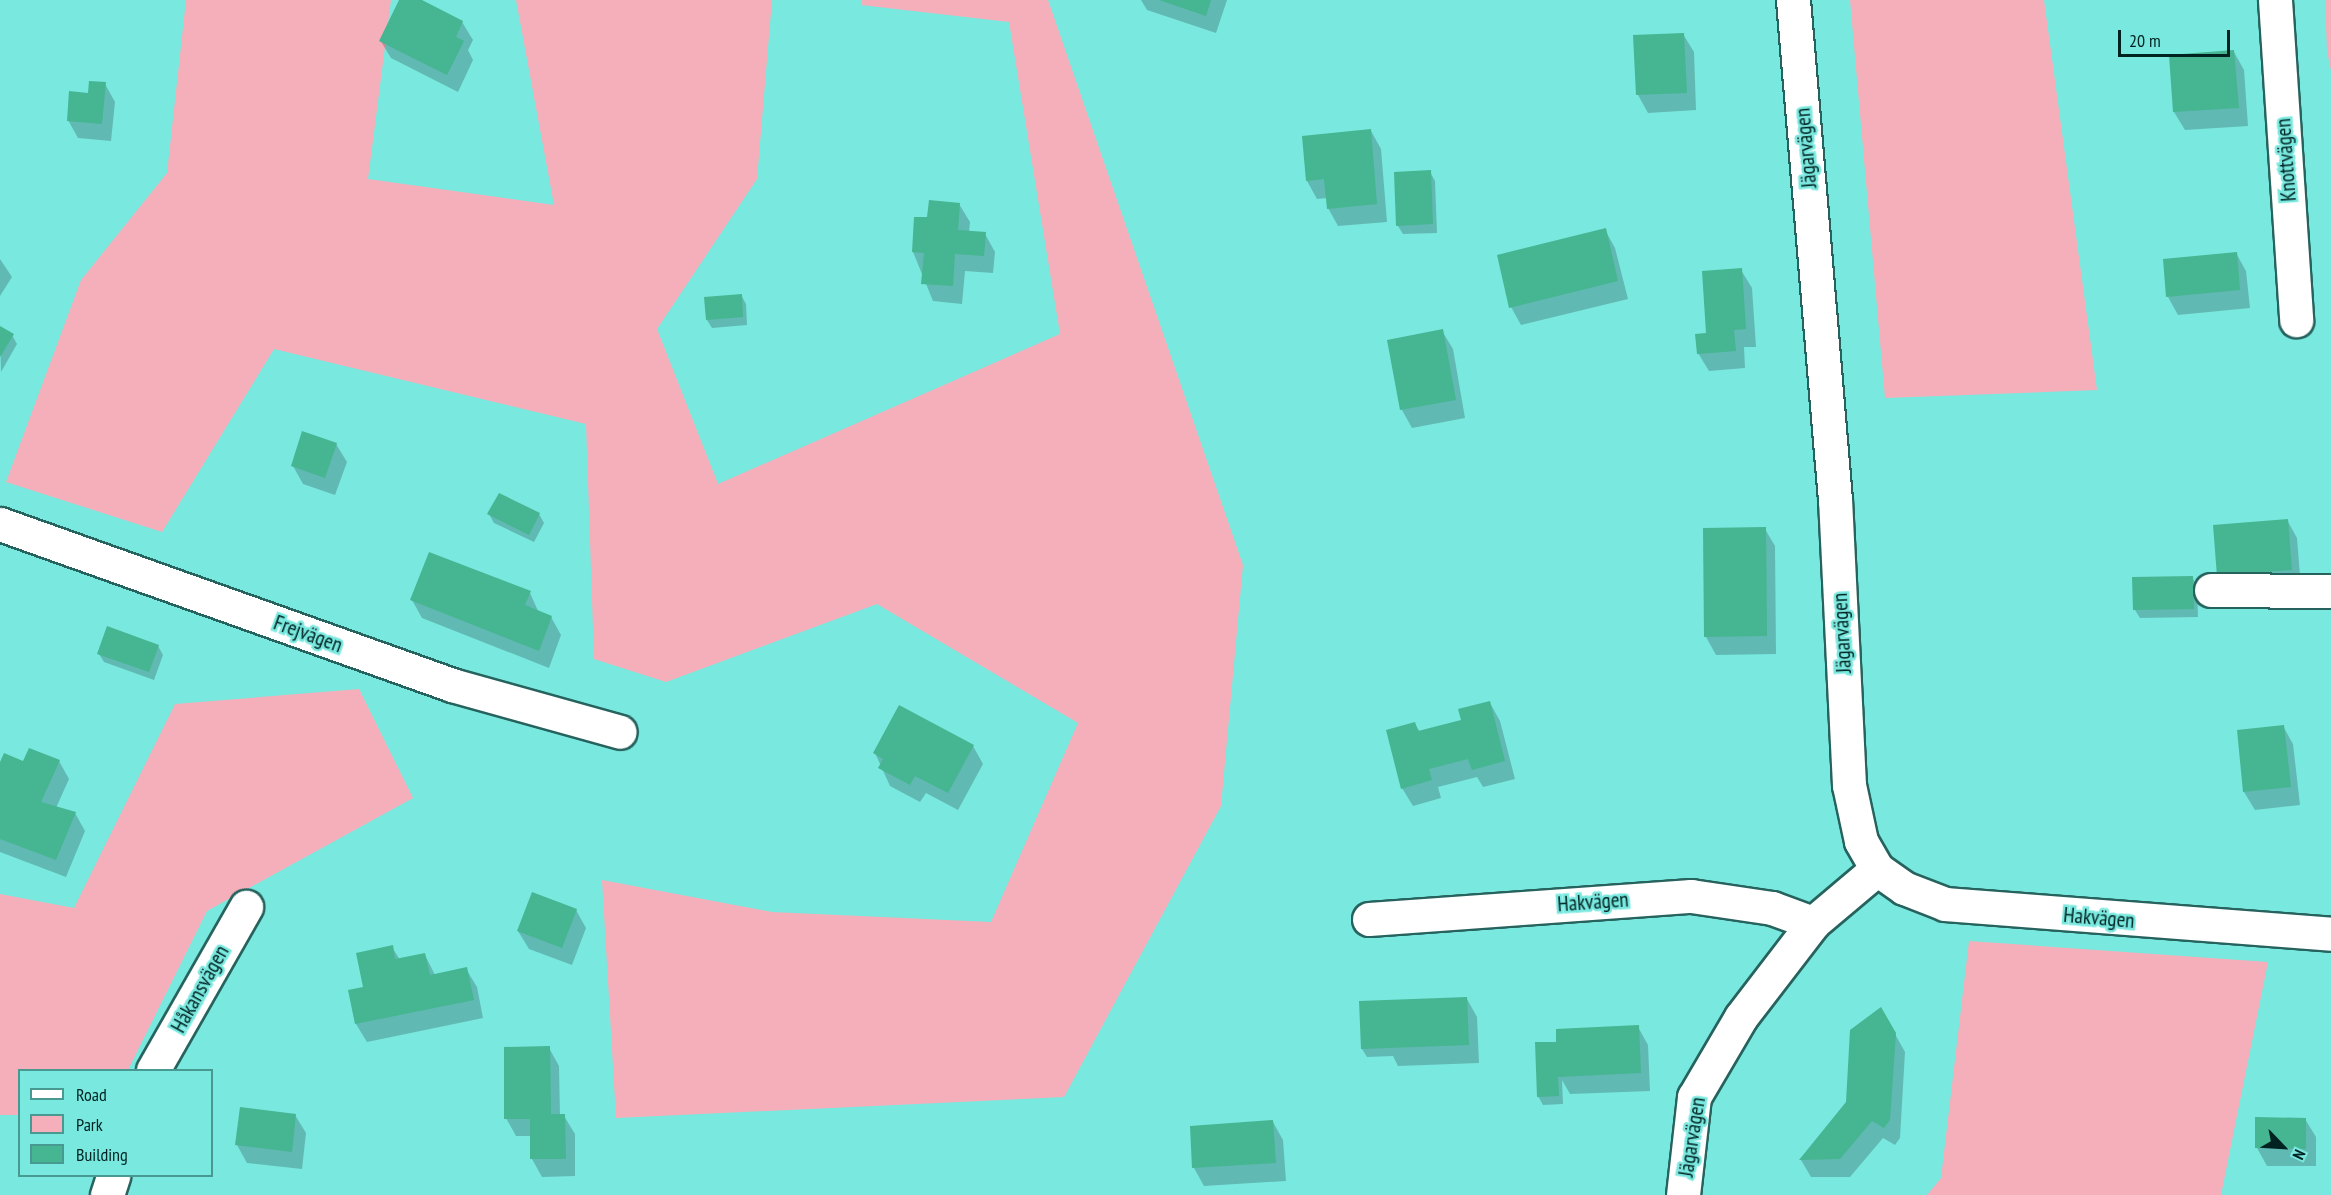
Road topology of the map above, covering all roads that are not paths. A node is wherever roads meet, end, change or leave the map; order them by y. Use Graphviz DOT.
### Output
graph roads {
  1 [pos="1793,0"];
  2 [pos="2275,0"];
  3 [pos="2296,320"];
  4 [pos="0,524"];
  5 [pos="2211,590"];
  6 [pos="2331,591"];
  7 [pos="620,732"];
  8 [pos="1877,869"];
  9 [pos="246,907"];
  10 [pos="1369,919"];
  11 [pos="1814,923"];
  12 [pos="2331,934"];
  13 [pos="154,1069"];
  14 [pos="113,1177"];
  15 [pos="106,1195"];
  16 [pos="1683,1195"];
  1 -- 8 [label="street, Jägarvägen"];
  2 -- 3 [label="street, Knottvägen"];
  4 -- 7 [label="street, Frejvägen"];
  5 -- 6 [label="street"];
  8 -- 11 [label="street, Jägarvägen"];
  8 -- 12 [label="street, Hakvägen"];
  9 -- 13 [label="street, Håkansvägen"];
  10 -- 11 [label="street, Hakvägen"];
  11 -- 16 [label="street, Jägarvägen"];
  14 -- 15 [label="street"];
}
